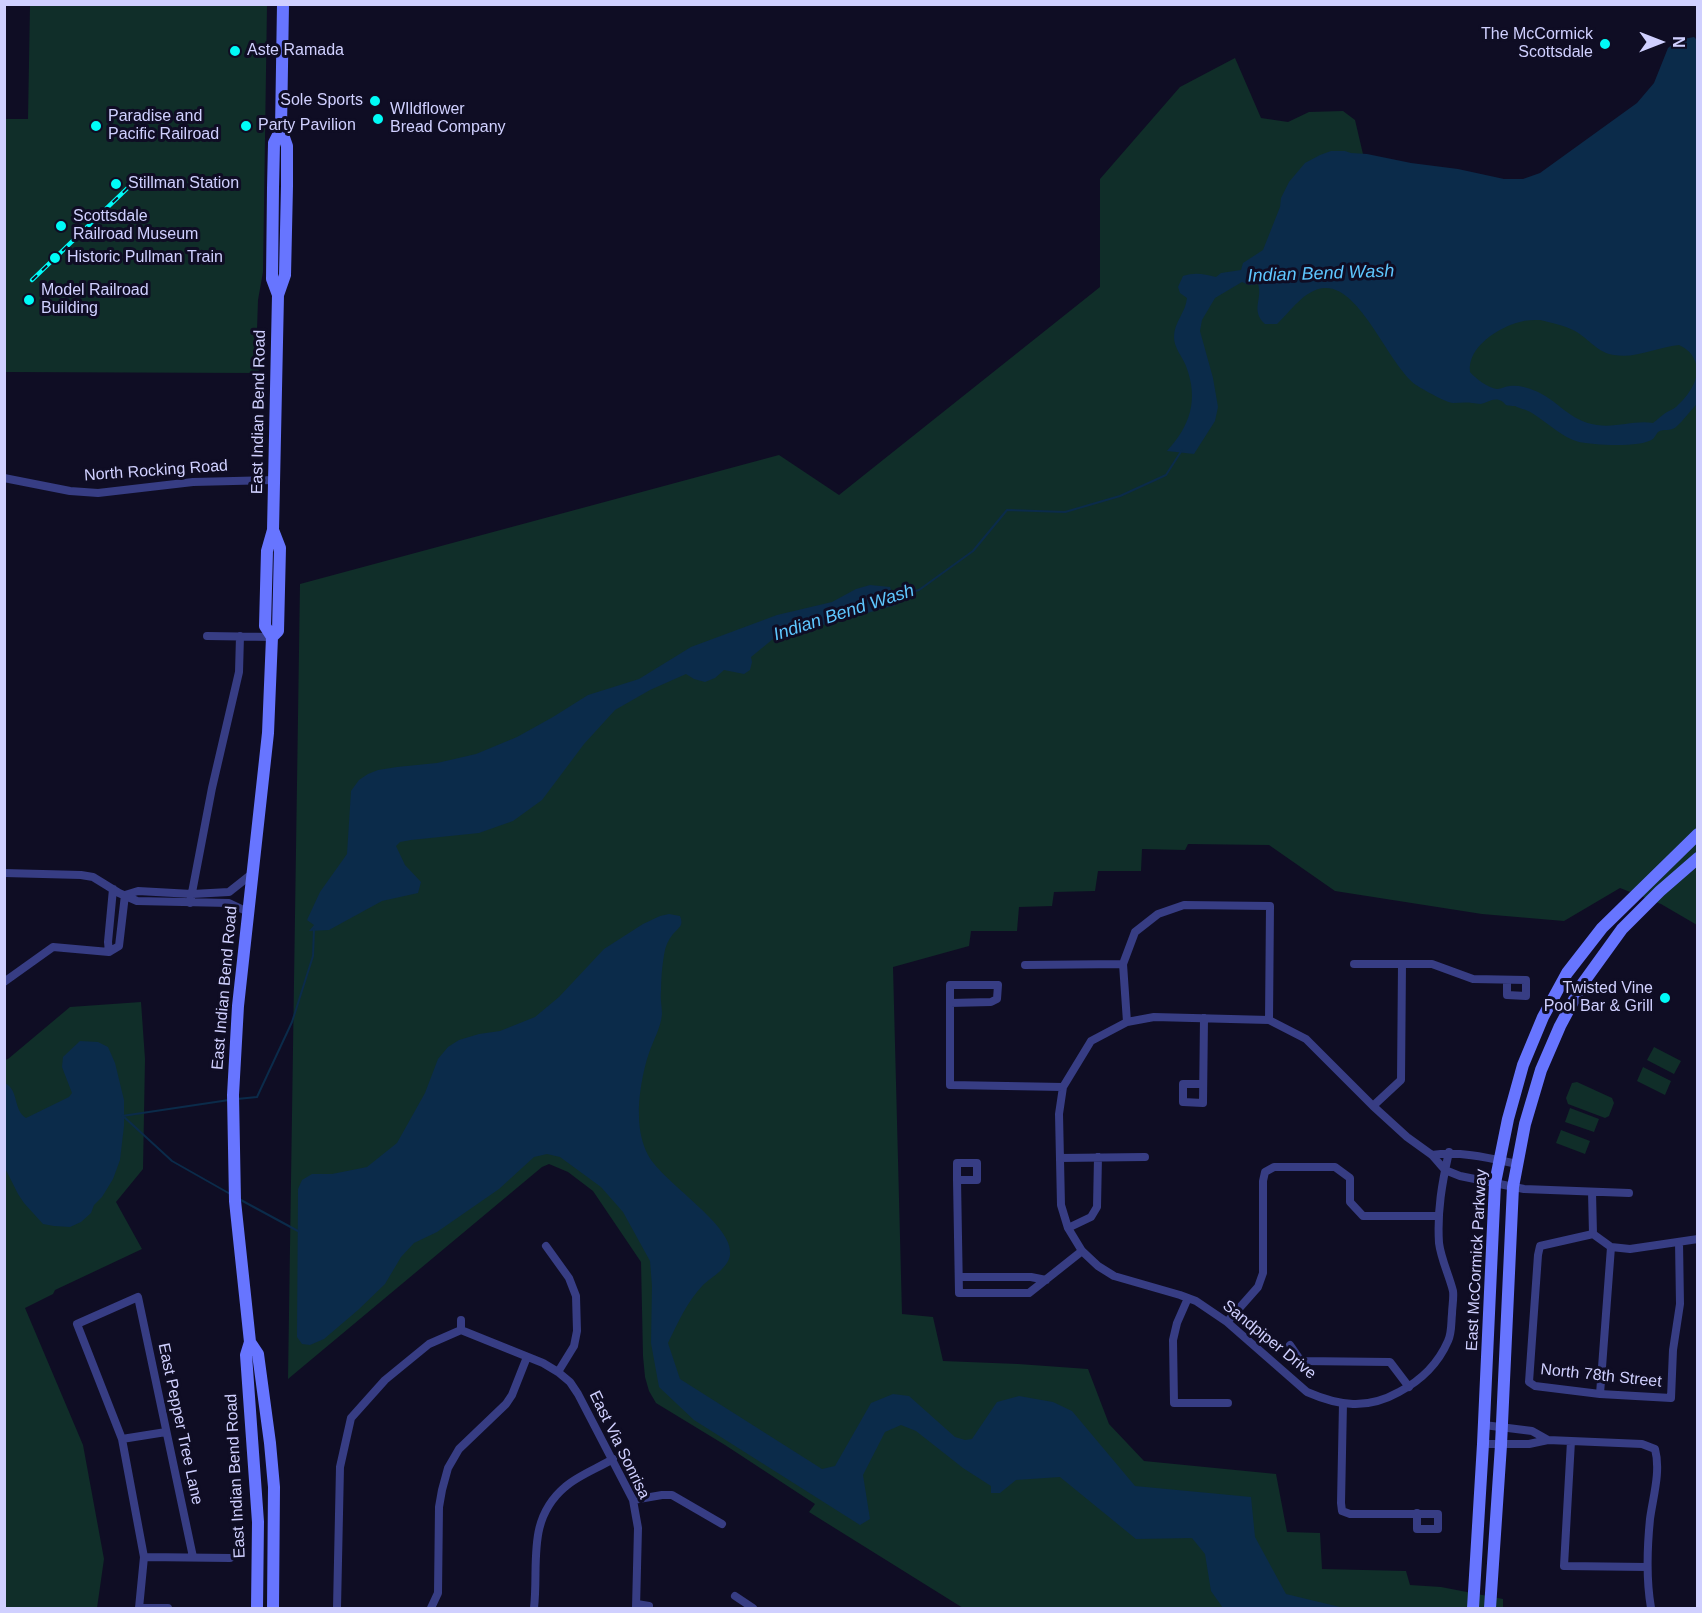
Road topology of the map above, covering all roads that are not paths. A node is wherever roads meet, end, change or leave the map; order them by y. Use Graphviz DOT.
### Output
graph roads {
  1 [pos="283,4"];
  2 [pos="4,478"];
  3 [pos="274,480"];
  4 [pos="207,636"];
  5 [pos="240,636"];
  6 [pos="273,637"];
  7 [pos="1698,834"];
  8 [pos="1698,858"];
  9 [pos="4,873"];
  10 [pos="253,873"];
  11 [pos="113,889"];
  12 [pos="125,895"];
  13 [pos="191,898"];
  14 [pos="248,912"];
  15 [pos="110,920"];
  16 [pos="123,921"];
  17 [pos="1602,928"];
  18 [pos="1616,938"];
  19 [pos="109,952"];
  20 [pos="1025,964"];
  21 [pos="1123,964"];
  22 [pos="1354,964"];
  23 [pos="1402,964"];
  24 [pos="1507,980"];
  25 [pos="4,982"];
  26 [pos="950,1003"];
  27 [pos="1204,1018"];
  28 [pos="1269,1020"];
  29 [pos="1127,1022"];
  30 [pos="1203,1084"];
  31 [pos="1063,1087"];
  32 [pos="1373,1106"];
  33 [pos="1449,1152"];
  34 [pos="1432,1155"];
  35 [pos="1098,1157"];
  36 [pos="1145,1157"];
  37 [pos="1060,1158"];
  38 [pos="1499,1160"];
  39 [pos="1517,1164"];
  40 [pos="1445,1170"];
  41 [pos="957,1180"];
  42 [pos="1495,1183"];
  43 [pos="1513,1187"];
  44 [pos="1592,1192"];
  45 [pos="1629,1193"];
  46 [pos="1438,1216"];
  47 [pos="1068,1228"];
  48 [pos="1593,1234"];
  49 [pos="1698,1239"];
  50 [pos="1679,1242"];
  51 [pos="546,1246"];
  52 [pos="1611,1247"];
  53 [pos="1082,1251"];
  54 [pos="959,1277"];
  55 [pos="1046,1280"];
  56 [pos="1188,1298"];
  57 [pos="1227,1322"];
  58 [pos="250,1342"];
  59 [pos="1290,1345"];
  60 [pos="527,1357"];
  61 [pos="558,1372"];
  62 [pos="1409,1387"];
  63 [pos="1600,1394"];
  64 [pos="1228,1403"];
  65 [pos="1342,1403"];
  66 [pos="1484,1425"];
  67 [pos="1502,1426"];
  68 [pos="166,1432"];
  69 [pos="122,1439"];
  70 [pos="1548,1440"];
  71 [pos="1571,1441"];
  72 [pos="1483,1444"];
  73 [pos="1501,1445"];
  74 [pos="613,1460"];
  75 [pos="633,1500"];
  76 [pos="1417,1513"];
  77 [pos="722,1524"];
  78 [pos="144,1557"];
  79 [pos="193,1557"];
  80 [pos="230,1558"];
  81 [pos="1647,1567"];
  82 [pos="735,1596"];
  83 [pos="636,1606"];
  84 [pos="649,1606"];
  85 [pos="139,1608"];
  86 [pos="168,1608"];
  87 [pos="257,1608"];
  88 [pos="273,1608"];
  89 [pos="337,1608"];
  90 [pos="431,1608"];
  91 [pos="534,1608"];
  92 [pos="753,1608"];
  93 [pos="1473,1608"];
  94 [pos="1490,1608"];
  95 [pos="1651,1608"];
  1 -- 3 [label="main road, East Indian Bend Road"];
  2 -- 3 [label="street, North Rocking Road"];
  3 -- 6 [label="main road, East Indian Bend Road"];
  4 -- 5 [label="street"];
  5 -- 6 [label="street"];
  5 -- 13 [label="street"];
  6 -- 10 [label="main road, East Indian Bend Road"];
  7 -- 17 [label="main road, East McCormick Parkway"];
  8 -- 18 [label="main road, East McCormick Parkway"];
  9 -- 11 [label="street"];
  10 -- 13 [label="street"];
  10 -- 14 [label="main road, East Indian Bend Road"];
  11 -- 12 [label="street"];
  11 -- 15 [label="street"];
  12 -- 13 [label="street"];
  12 -- 16 [label="street"];
  13 -- 14 [label="street"];
  14 -- 58 [label="main road, East Indian Bend Road"];
  15 -- 16 [label="street"];
  15 -- 19 [label="street"];
  16 -- 19 [label="street"];
  17 -- 18 [label="main road"];
  17 -- 38 [label="main road, East McCormick Parkway"];
  18 -- 39 [label="main road, East McCormick Parkway"];
  19 -- 25 [label="street"];
  20 -- 21 [label="street"];
  21 -- 28 [label="street"];
  21 -- 29 [label="street"];
  22 -- 23 [label="street"];
  23 -- 24 [label="street"];
  23 -- 32 [label="street"];
  26 -- 26 [label="street"];
  26 -- 31 [label="street"];
  27 -- 28 [label="street, Sandpiper Drive"];
  27 -- 29 [label="street, Sandpiper Drive"];
  27 -- 30 [label="street"];
  28 -- 32 [label="street, Sandpiper Drive"];
  29 -- 31 [label="street, Sandpiper Drive"];
  31 -- 37 [label="street, Sandpiper Drive"];
  32 -- 34 [label="street, Sandpiper Drive"];
  33 -- 34 [label="street"];
  33 -- 38 [label="street"];
  33 -- 40 [label="street, Sandpiper Drive"];
  34 -- 40 [label="street, Sandpiper Drive"];
  35 -- 36 [label="street"];
  35 -- 37 [label="street"];
  35 -- 47 [label="street"];
  37 -- 47 [label="street, Sandpiper Drive"];
  38 -- 39 [label="street"];
  38 -- 42 [label="main road, East McCormick Parkway"];
  39 -- 43 [label="main road, East McCormick Parkway"];
  40 -- 42 [label="street"];
  40 -- 46 [label="street, Sandpiper Drive"];
  41 -- 54 [label="street"];
  42 -- 43 [label="street"];
  42 -- 66 [label="main road, East McCormick Parkway"];
  43 -- 44 [label="street"];
  43 -- 67 [label="main road, East McCormick Parkway"];
  44 -- 45 [label="street"];
  44 -- 48 [label="street"];
  46 -- 57 [label="street"];
  46 -- 62 [label="street, Sandpiper Drive"];
  47 -- 53 [label="street, Sandpiper Drive"];
  48 -- 52 [label="street"];
  48 -- 63 [label="street, North 78th Street"];
  49 -- 50 [label="street"];
  50 -- 52 [label="street"];
  50 -- 63 [label="street, North 78th Street"];
  51 -- 61 [label="street"];
  52 -- 63 [label="street"];
  53 -- 55 [label="street"];
  53 -- 56 [label="street, Sandpiper Drive"];
  54 -- 55 [label="street"];
  54 -- 55 [label="street"];
  56 -- 57 [label="street, Sandpiper Drive"];
  56 -- 64 [label="street"];
  57 -- 65 [label="street, Sandpiper Drive"];
  58 -- 87 [label="main road, East Indian Bend Road"];
  58 -- 88 [label="main road, East Indian Bend Road"];
  59 -- 62 [label="street"];
  60 -- 61 [label="street, East Via Sonrisa"];
  60 -- 89 [label="street, East Via Sonrisa"];
  60 -- 90 [label="street"];
  61 -- 74 [label="street, East Via Sonrisa"];
  62 -- 65 [label="street, Sandpiper Drive"];
  65 -- 76 [label="street"];
  66 -- 67 [label="street"];
  66 -- 72 [label="main road, East McCormick Parkway"];
  67 -- 70 [label="street"];
  67 -- 73 [label="main road, East McCormick Parkway"];
  68 -- 69 [label="street"];
  68 -- 69 [label="street, East Pepper Tree Lane"];
  68 -- 79 [label="street, East Pepper Tree Lane"];
  69 -- 78 [label="street"];
  70 -- 71 [label="street"];
  70 -- 73 [label="street"];
  71 -- 81 [label="street"];
  71 -- 81 [label="street"];
  72 -- 73 [label="street"];
  72 -- 93 [label="main road, East McCormick Parkway"];
  73 -- 94 [label="main road, East McCormick Parkway"];
  74 -- 75 [label="street, East Via Sonrisa"];
  74 -- 91 [label="street"];
  75 -- 77 [label="street"];
  75 -- 83 [label="street, East Via Sonrisa"];
  78 -- 79 [label="street"];
  78 -- 85 [label="street"];
  79 -- 80 [label="street"];
  81 -- 95 [label="street"];
  82 -- 92 [label="street"];
  83 -- 84 [label="street"];
  85 -- 86 [label="street"];
}
